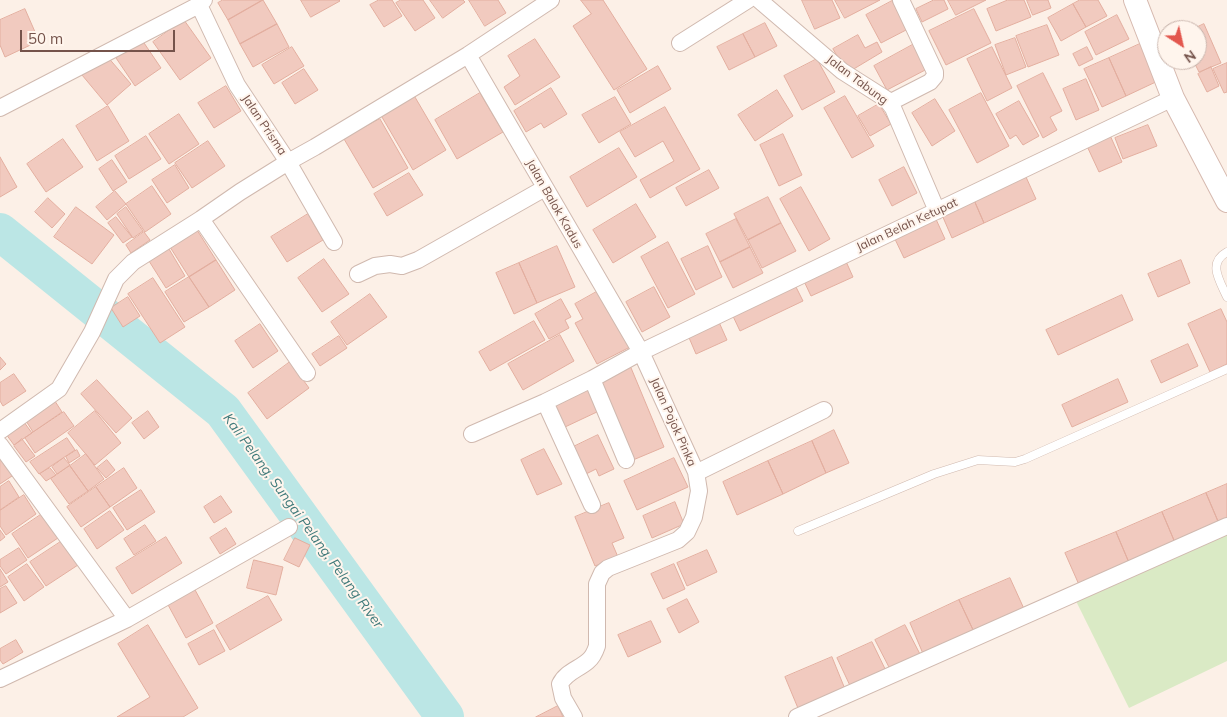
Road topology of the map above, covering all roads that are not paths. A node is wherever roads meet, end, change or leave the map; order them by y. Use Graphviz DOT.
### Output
graph roads {
  1 [pos="551,0"];
  2 [pos="748,0"];
  3 [pos="759,0"];
  4 [pos="902,0"];
  5 [pos="1134,0"];
  6 [pos="202,2"];
  7 [pos="680,43"];
  8 [pos="468,55"];
  9 [pos="1173,98"];
  10 [pos="889,103"];
  11 [pos="0,108"];
  12 [pos="288,162"];
  13 [pos="545,188"];
  14 [pos="1227,201"];
  15 [pos="937,211"];
  16 [pos="201,219"];
  17 [pos="334,242"];
  18 [pos="1227,252"];
  19 [pos="358,274"];
  20 [pos="1227,297"];
  21 [pos="641,352"];
  22 [pos="1227,369"];
  23 [pos="306,373"];
  24 [pos="592,379"];
  25 [pos="545,402"];
  26 [pos="824,410"];
  27 [pos="0,431"];
  28 [pos="472,434"];
  29 [pos="0,445"];
  30 [pos="626,460"];
  31 [pos="696,472"];
  32 [pos="592,505"];
  33 [pos="1227,526"];
  34 [pos="288,528"];
  35 [pos="798,531"];
  36 [pos="126,619"];
  37 [pos="0,679"];
  38 [pos="574,717"];
  39 [pos="797,717"];
  1 -- 8 [label="street"];
  2 -- 7 [label="street"];
  3 -- 10 [label="street, Jalan Tabung"];
  4 -- 10 [label="street"];
  5 -- 9 [label="main road"];
  6 -- 11 [label="street"];
  6 -- 12 [label="street, Jalan Prisma"];
  8 -- 12 [label="street"];
  8 -- 13 [label="street, Jalan Balok Kadus"];
  9 -- 14 [label="main road"];
  9 -- 15 [label="street, Jalan Belah Ketupat"];
  10 -- 15 [label="street, Jalan Tabung"];
  12 -- 16 [label="street"];
  12 -- 17 [label="street, Jalan Prisma"];
  13 -- 19 [label="street"];
  13 -- 21 [label="street, Jalan Balok Kadus"];
  15 -- 21 [label="street, Jalan Belah Ketupat"];
  16 -- 23 [label="street"];
  16 -- 27 [label="street"];
  18 -- 20 [label="lane"];
  21 -- 24 [label="street, Jalan Belah Ketupat"];
  21 -- 31 [label="street, Jalan Pojok Pinka"];
  22 -- 35 [label="lane"];
  24 -- 25 [label="street, Jalan Belah Ketupat"];
  24 -- 30 [label="street"];
  25 -- 28 [label="street, Jalan Belah Ketupat"];
  25 -- 32 [label="street"];
  26 -- 31 [label="street"];
  29 -- 36 [label="street"];
  31 -- 38 [label="street, Jalan Pojok Pinka"];
  33 -- 39 [label="street"];
  34 -- 36 [label="street"];
  36 -- 37 [label="street"];
}
